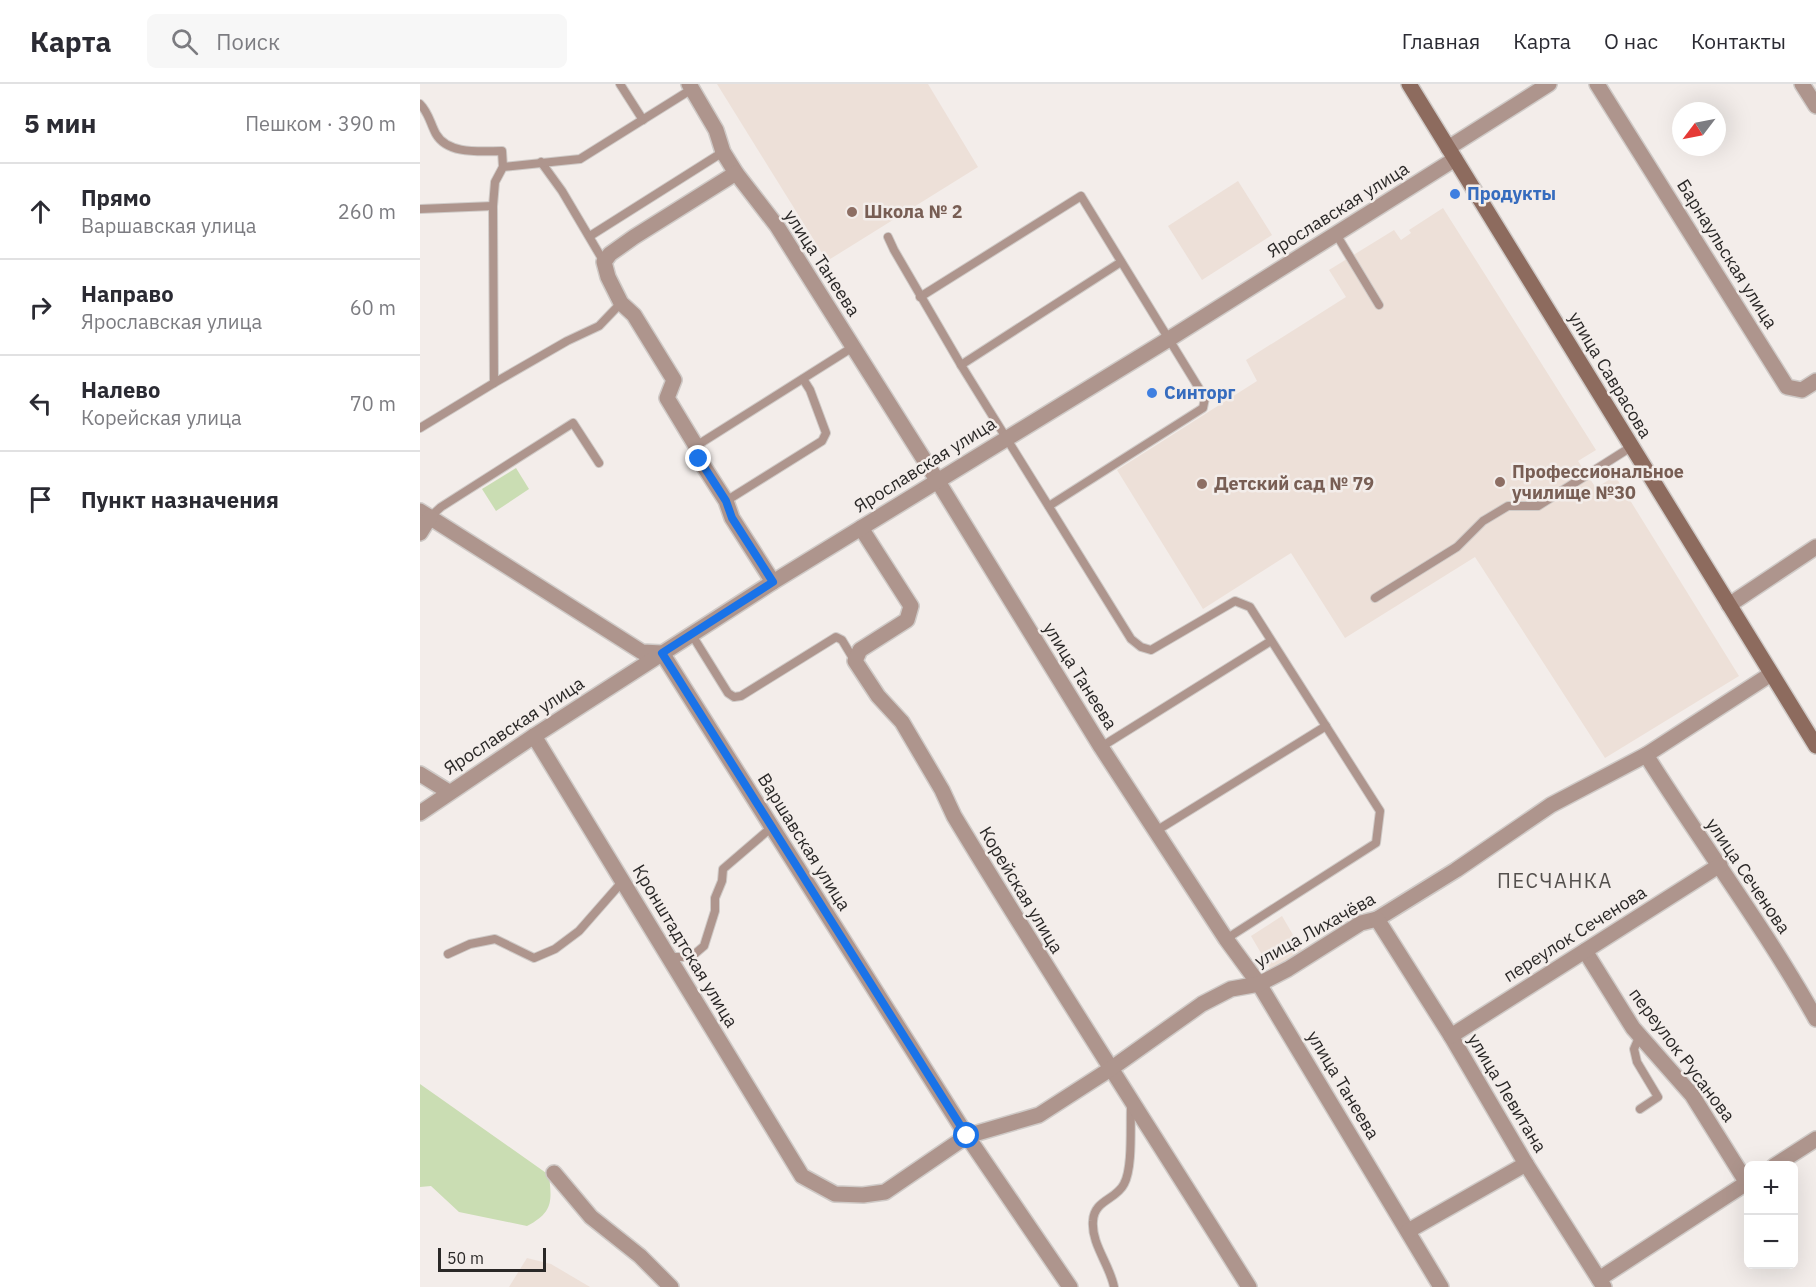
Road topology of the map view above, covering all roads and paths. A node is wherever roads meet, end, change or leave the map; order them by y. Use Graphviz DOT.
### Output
graph roads {
  1 [pos="620,84"];
  2 [pos="1409,84"];
  3 [pos="1549,84"];
  4 [pos="1598,84"];
  5 [pos="1802,84"];
  6 [pos="690,86"];
  7 [pos="420,104"];
  8 [pos="1816,106"];
  9 [pos="643,120"];
  10 [pos="723,152"];
  11 [pos="1452,153"];
  12 [pos="541,162"];
  13 [pos="503,166"];
  14 [pos="735,173"];
  15 [pos="493,206"];
  16 [pos="420,209"];
  17 [pos="1336,234"];
  18 [pos="590,236"];
  19 [pos="888,237"];
  20 [pos="604,262"];
  21 [pos="1121,262"];
  22 [pos="920,297"];
  23 [pos="621,303"];
  24 [pos="1379,305"];
  25 [pos="1169,339"];
  26 [pos="853,347"];
  27 [pos="961,365"];
  28 [pos="803,379"];
  29 [pos="1816,381"];
  30 [pos="494,383"];
  31 [pos="420,428"];
  32 [pos="1006,438"];
  33 [pos="696,446"];
  34 [pos="1631,447"];
  35 [pos="599,463"];
  36 [pos="937,480"];
  37 [pos="726,501"];
  38 [pos="1049,506"];
  39 [pos="425,514"];
  40 [pos="861,528"];
  41 [pos="420,533"];
  42 [pos="1816,547"];
  43 [pos="773,582"];
  44 [pos="1375,598"];
  45 [pos="1729,605"];
  46 [pos="692,635"];
  47 [pos="1271,640"];
  48 [pos="662,653"];
  49 [pos="855,661"];
  50 [pos="1771,674"];
  51 [pos="1326,726"];
  52 [pos="534,736"];
  53 [pos="1816,746"];
  54 [pos="1101,747"];
  55 [pos="1646,755"];
  56 [pos="420,774"];
  57 [pos="449,792"];
  58 [pos="420,813"];
  59 [pos="772,826"];
  60 [pos="1156,831"];
  61 [pos="1720,865"];
  62 [pos="622,882"];
  63 [pos="1377,919"];
  64 [pos="1226,939"];
  65 [pos="1585,951"];
  66 [pos="448,954"];
  67 [pos="669,957"];
  68 [pos="1259,984"];
  69 [pos="1816,1019"];
  70 [pos="1640,1035"];
  71 [pos="1451,1036"];
  72 [pos="1112,1068"];
  73 [pos="1131,1099"];
  74 [pos="1640,1109"];
  75 [pos="967,1136"];
  76 [pos="1816,1139"];
  77 [pos="1782,1161"];
  78 [pos="1526,1164"];
  79 [pos="554,1173"];
  80 [pos="802,1176"];
  81 [pos="1744,1176"];
  82 [pos="1744,1185"];
  83 [pos="1408,1231"];
  84 [pos="1602,1283"];
  85 [pos="671,1287"];
  86 [pos="1070,1287"];
  87 [pos="1114,1287"];
  88 [pos="1249,1287"];
  89 [pos="1441,1287"];
  1 -- 9 [label="lane"];
  2 -- 11 [label="street, улица Саврасова"];
  3 -- 11 [label="street, Ярославская улица"];
  4 -- 29 [label="street, Барнаульская улица"];
  5 -- 8 [label="street"];
  6 -- 9 [label="lane"];
  6 -- 10 [label="street, улица Танеева"];
  7 -- 13 [label="lane"];
  9 -- 12 [label="lane"];
  10 -- 14 [label="street, улица Танеева"];
  10 -- 18 [label="lane"];
  11 -- 17 [label="street, Ярославская улица"];
  11 -- 34 [label="street, улица Саврасова"];
  12 -- 13 [label="lane"];
  12 -- 18 [label="lane"];
  13 -- 15 [label="lane"];
  14 -- 20 [label="street"];
  14 -- 26 [label="street, улица Танеева"];
  15 -- 16 [label="lane"];
  15 -- 30 [label="lane"];
  17 -- 24 [label="lane"];
  17 -- 25 [label="street, Ярославская улица"];
  18 -- 20 [label="lane"];
  19 -- 22 [label="lane"];
  20 -- 23 [label="street"];
  21 -- 22 [label="lane"];
  21 -- 25 [label="lane"];
  21 -- 27 [label="lane"];
  22 -- 27 [label="lane"];
  23 -- 30 [label="lane"];
  23 -- 33 [label="street"];
  25 -- 32 [label="street, Ярославская улица"];
  25 -- 38 [label="lane"];
  26 -- 28 [label="lane"];
  26 -- 36 [label="street, улица Танеева"];
  27 -- 32 [label="lane"];
  28 -- 33 [label="lane"];
  28 -- 37 [label="lane"];
  30 -- 31 [label="lane"];
  32 -- 36 [label="street, Ярославская улица"];
  32 -- 38 [label="lane"];
  33 -- 37 [label="street"];
  34 -- 44 [label="lane"];
  34 -- 45 [label="street, улица Саврасова"];
  35 -- 39 [label="lane"];
  36 -- 40 [label="street, Ярославская улица"];
  36 -- 54 [label="street, улица Танеева"];
  37 -- 43 [label="street"];
  38 -- 47 [label="lane"];
  39 -- 41 [label="street"];
  39 -- 48 [label="street"];
  40 -- 43 [label="street, Ярославская улица"];
  40 -- 49 [label="street"];
  42 -- 45 [label="street"];
  43 -- 46 [label="street, Ярославская улица"];
  45 -- 50 [label="street, улица Саврасова"];
  46 -- 48 [label="street, Ярославская улица"];
  46 -- 49 [label="lane"];
  47 -- 51 [label="lane"];
  47 -- 54 [label="lane"];
  48 -- 52 [label="street, Ярославская улица"];
  48 -- 59 [label="street, Варшавская улица"];
  49 -- 72 [label="street, Корейская улица"];
  50 -- 53 [label="street, улица Саврасова"];
  50 -- 55 [label="street, улица Лихачёва"];
  51 -- 60 [label="lane"];
  51 -- 64 [label="lane"];
  52 -- 57 [label="street, Ярославская улица"];
  52 -- 62 [label="street, Кронштадтская улица"];
  54 -- 60 [label="street, улица Танеева"];
  55 -- 61 [label="street, улица Сеченова"];
  55 -- 63 [label="street, улица Лихачёва"];
  56 -- 57 [label="street"];
  57 -- 58 [label="street, Ярославская улица"];
  59 -- 67 [label="lane"];
  59 -- 75 [label="street, Варшавская улица"];
  60 -- 64 [label="street, улица Танеева"];
  61 -- 65 [label="street, переулок Сеченова"];
  61 -- 69 [label="street, улица Сеченова"];
  62 -- 66 [label="lane"];
  62 -- 67 [label="street, Кронштадтская улица"];
  63 -- 68 [label="street, улица Лихачёва"];
  63 -- 71 [label="street, улица Левитана"];
  64 -- 68 [label="street, улица Танеева"];
  65 -- 70 [label="street, переулок Русанова"];
  65 -- 71 [label="street, переулок Сеченова"];
  67 -- 80 [label="street, Кронштадтская улица"];
  68 -- 72 [label="street, улица Лихачёва"];
  68 -- 83 [label="street, улица Танеева"];
  70 -- 74 [label="lane"];
  70 -- 81 [label="street, переулок Русанова"];
  71 -- 78 [label="street, улица Левитана"];
  72 -- 73 [label="street, Корейская улица"];
  72 -- 75 [label="street, улица Лихачёва"];
  73 -- 87 [label="lane"];
  73 -- 88 [label="street, Корейская улица"];
  75 -- 80 [label="street, улица Лихачёва"];
  75 -- 86 [label="street, Варшавская улица"];
  76 -- 77 [label="street"];
  78 -- 83 [label="street"];
  78 -- 84 [label="street, улица Левитана"];
  79 -- 85 [label="street"];
  82 -- 84 [label="street"];
  83 -- 89 [label="street, улица Танеева"];
}
